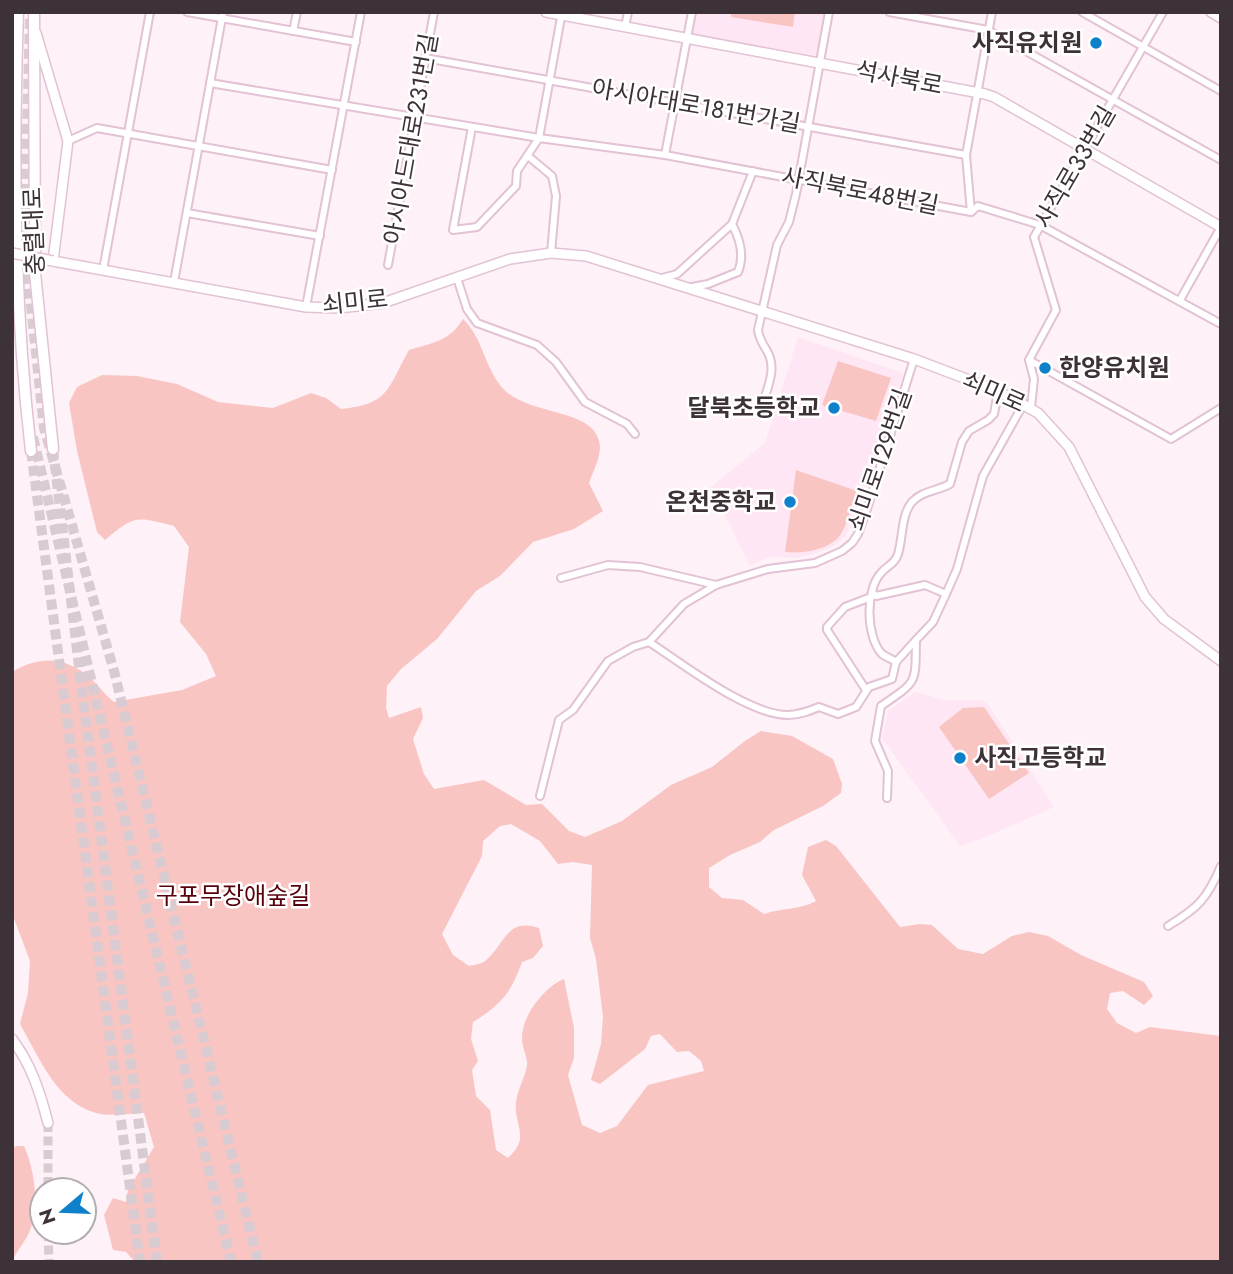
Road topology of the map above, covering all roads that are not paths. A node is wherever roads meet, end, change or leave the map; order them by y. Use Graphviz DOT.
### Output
graph roads {
  1 [pos="18,12"];
  2 [pos="34,12"];
  3 [pos="150,12"];
  4 [pos="187,12"];
  5 [pos="297,12"];
  6 [pos="361,12"];
  7 [pos="434,12"];
  8 [pos="545,12"];
  9 [pos="628,12"];
  10 [pos="692,12"];
  11 [pos="829,12"];
  12 [pos="889,12"];
  13 [pos="992,12"];
  14 [pos="1082,12"];
  15 [pos="1163,12"];
  16 [pos="1211,12"];
  17 [pos="562,14"];
  18 [pos="223,15"];
  19 [pos="1221,18"];
  20 [pos="625,27"];
  21 [pos="34,28"];
  22 [pos="988,30"];
  23 [pos="293,31"];
  24 [pos="687,38"];
  25 [pos="356,42"];
  26 [pos="1143,47"];
  27 [pos="17,51"];
  28 [pos="425,58"];
  29 [pos="820,63"];
  30 [pos="12,64"];
  31 [pos="550,80"];
  32 [pos="210,83"];
  33 [pos="977,92"];
  34 [pos="1221,92"];
  35 [pos="1114,99"];
  36 [pos="675,103"];
  37 [pos="344,106"];
  38 [pos="415,117"];
  39 [pos="472,127"];
  40 [pos="808,127"];
  41 [pos="128,134"];
  42 [pos="539,138"];
  43 [pos="68,141"];
  44 [pos="199,146"];
  45 [pos="1085,150"];
  46 [pos="665,155"];
  47 [pos="966,155"];
  48 [pos="528,156"];
  49 [pos="1221,160"];
  50 [pos="332,170"];
  51 [pos="753,171"];
  52 [pos="799,180"];
  53 [pos="971,212"];
  54 [pos="187,213"];
  55 [pos="732,224"];
  56 [pos="1040,225"];
  57 [pos="1221,228"];
  58 [pos="320,236"];
  59 [pos="12,253"];
  60 [pos="551,253"];
  61 [pos="53,261"];
  62 [pos="388,265"];
  63 [pos="103,270"];
  64 [pos="457,278"];
  65 [pos="662,278"];
  66 [pos="174,282"];
  67 [pos="691,287"];
  68 [pos="1180,300"];
  69 [pos="306,307"];
  70 [pos="763,310"];
  71 [pos="1221,324"];
  72 [pos="914,359"];
  73 [pos="1029,360"];
  74 [pos="998,391"];
  75 [pos="763,403"];
  76 [pos="1027,405"];
  77 [pos="1221,408"];
  78 [pos="635,434"];
  79 [pos="53,449"];
  80 [pos="31,450"];
  81 [pos="561,578"];
  82 [pos="716,585"];
  83 [pos="946,594"];
  84 [pos="872,595"];
  85 [pos="916,639"];
  86 [pos="649,642"];
  87 [pos="1221,661"];
  88 [pos="896,662"];
  89 [pos="866,690"];
  90 [pos="540,796"];
  91 [pos="887,798"];
  92 [pos="1221,866"];
  93 [pos="1168,926"];
  94 [pos="12,1039"];
  95 [pos="48,1123"];
  1 -- 27 [label="main road, 충렬대로"];
  2 -- 21 [label="main road, 충렬대로"];
  3 -- 41 [label="street"];
  4 -- 18 [label="street"];
  5 -- 23 [label="street"];
  6 -- 25 [label="street"];
  7 -- 28 [label="street, 아시아드대로231번길"];
  8 -- 17 [label="main road, 석사북로"];
  9 -- 20 [label="street"];
  10 -- 24 [label="street"];
  11 -- 29 [label="street"];
  12 -- 22 [label="street"];
  13 -- 22 [label="street"];
  14 -- 26 [label="street"];
  15 -- 26 [label="street, 사직로33번길"];
  16 -- 19 [label="main road"];
  17 -- 20 [label="main road, 석사북로"];
  17 -- 31 [label="street"];
  18 -- 23 [label="street"];
  18 -- 32 [label="street"];
  20 -- 24 [label="main road, 석사북로"];
  21 -- 43 [label="main road"];
  21 -- 79 [label="main road, 충렬대로"];
  22 -- 33 [label="street"];
  22 -- 35 [label="street"];
  23 -- 25 [label="street"];
  24 -- 29 [label="main road, 석사북로"];
  24 -- 36 [label="street"];
  25 -- 37 [label="street"];
  26 -- 34 [label="street"];
  26 -- 35 [label="street, 사직로33번길"];
  27 -- 30 [label="main road"];
  27 -- 80 [label="main road, 충렬대로"];
  28 -- 31 [label="street, 아시아대로181번가길"];
  28 -- 38 [label="street, 아시아드대로231번길"];
  29 -- 33 [label="main road, 석사북로"];
  29 -- 40 [label="street"];
  31 -- 36 [label="street, 아시아대로181번가길"];
  31 -- 42 [label="street"];
  32 -- 37 [label="street, 사직북로48번길"];
  32 -- 44 [label="street"];
  33 -- 45 [label="main road, 석사북로"];
  33 -- 47 [label="street"];
  35 -- 45 [label="street, 사직로33번길"];
  35 -- 49 [label="street"];
  36 -- 40 [label="street, 아시아대로181번가길"];
  36 -- 46 [label="street"];
  37 -- 38 [label="street, 사직북로48번길"];
  37 -- 50 [label="street"];
  38 -- 39 [label="street, 사직북로48번길"];
  38 -- 62 [label="street, 아시아드대로231번길"];
  39 -- 42 [label="street, 사직북로48번길"];
  39 -- 48 [label="street"];
  40 -- 47 [label="street, 아시아대로181번가길"];
  40 -- 52 [label="street"];
  41 -- 43 [label="street"];
  41 -- 44 [label="street"];
  41 -- 63 [label="street"];
  42 -- 46 [label="street, 사직북로48번길"];
  42 -- 48 [label="street"];
  43 -- 61 [label="main road"];
  44 -- 50 [label="street"];
  44 -- 54 [label="street"];
  45 -- 56 [label="street, 사직로33번길"];
  45 -- 57 [label="main road, 석사북로"];
  46 -- 51 [label="street, 사직북로48번길"];
  47 -- 53 [label="street"];
  48 -- 60 [label="street"];
  50 -- 58 [label="street"];
  51 -- 52 [label="street, 사직북로48번길"];
  51 -- 55 [label="street"];
  52 -- 53 [label="street, 사직북로48번길"];
  52 -- 70 [label="street"];
  53 -- 56 [label="street, 사직북로48번길"];
  54 -- 58 [label="street"];
  54 -- 66 [label="street"];
  55 -- 65 [label="street"];
  55 -- 67 [label="street"];
  56 -- 68 [label="street, 사직북로48번길"];
  56 -- 73 [label="street, 사직로33번길"];
  57 -- 68 [label="street"];
  58 -- 69 [label="street"];
  59 -- 61 [label="main road, 쇠미로, bridge"];
  60 -- 64 [label="main road, 쇠미로"];
  60 -- 65 [label="main road, 쇠미로"];
  61 -- 63 [label="main road, 쇠미로"];
  63 -- 66 [label="main road, 쇠미로"];
  64 -- 69 [label="main road, 쇠미로"];
  64 -- 78 [label="street"];
  65 -- 67 [label="main road, 쇠미로"];
  66 -- 69 [label="main road, 쇠미로"];
  67 -- 70 [label="main road, 쇠미로"];
  68 -- 71 [label="street, 사직북로48번길"];
  70 -- 72 [label="main road, 쇠미로"];
  70 -- 75 [label="street"];
  72 -- 74 [label="main road, 쇠미로"];
  72 -- 82 [label="street, 쇠미로129번길"];
  73 -- 76 [label="street"];
  73 -- 77 [label="street"];
  74 -- 76 [label="main road, 쇠미로"];
  74 -- 84 [label="street"];
  76 -- 83 [label="street"];
  76 -- 87 [label="main road, 쇠미로"];
  81 -- 82 [label="street"];
  82 -- 86 [label="street, 쇠미로129번길"];
  83 -- 84 [label="street"];
  83 -- 85 [label="street"];
  84 -- 88 [label="street"];
  84 -- 89 [label="street"];
  85 -- 88 [label="street"];
  85 -- 91 [label="street"];
  86 -- 89 [label="street"];
  86 -- 90 [label="street, 쇠미로129번길"];
  88 -- 89 [label="street"];
  92 -- 93 [label="street"];
  94 -- 95 [label="main road"];
}
